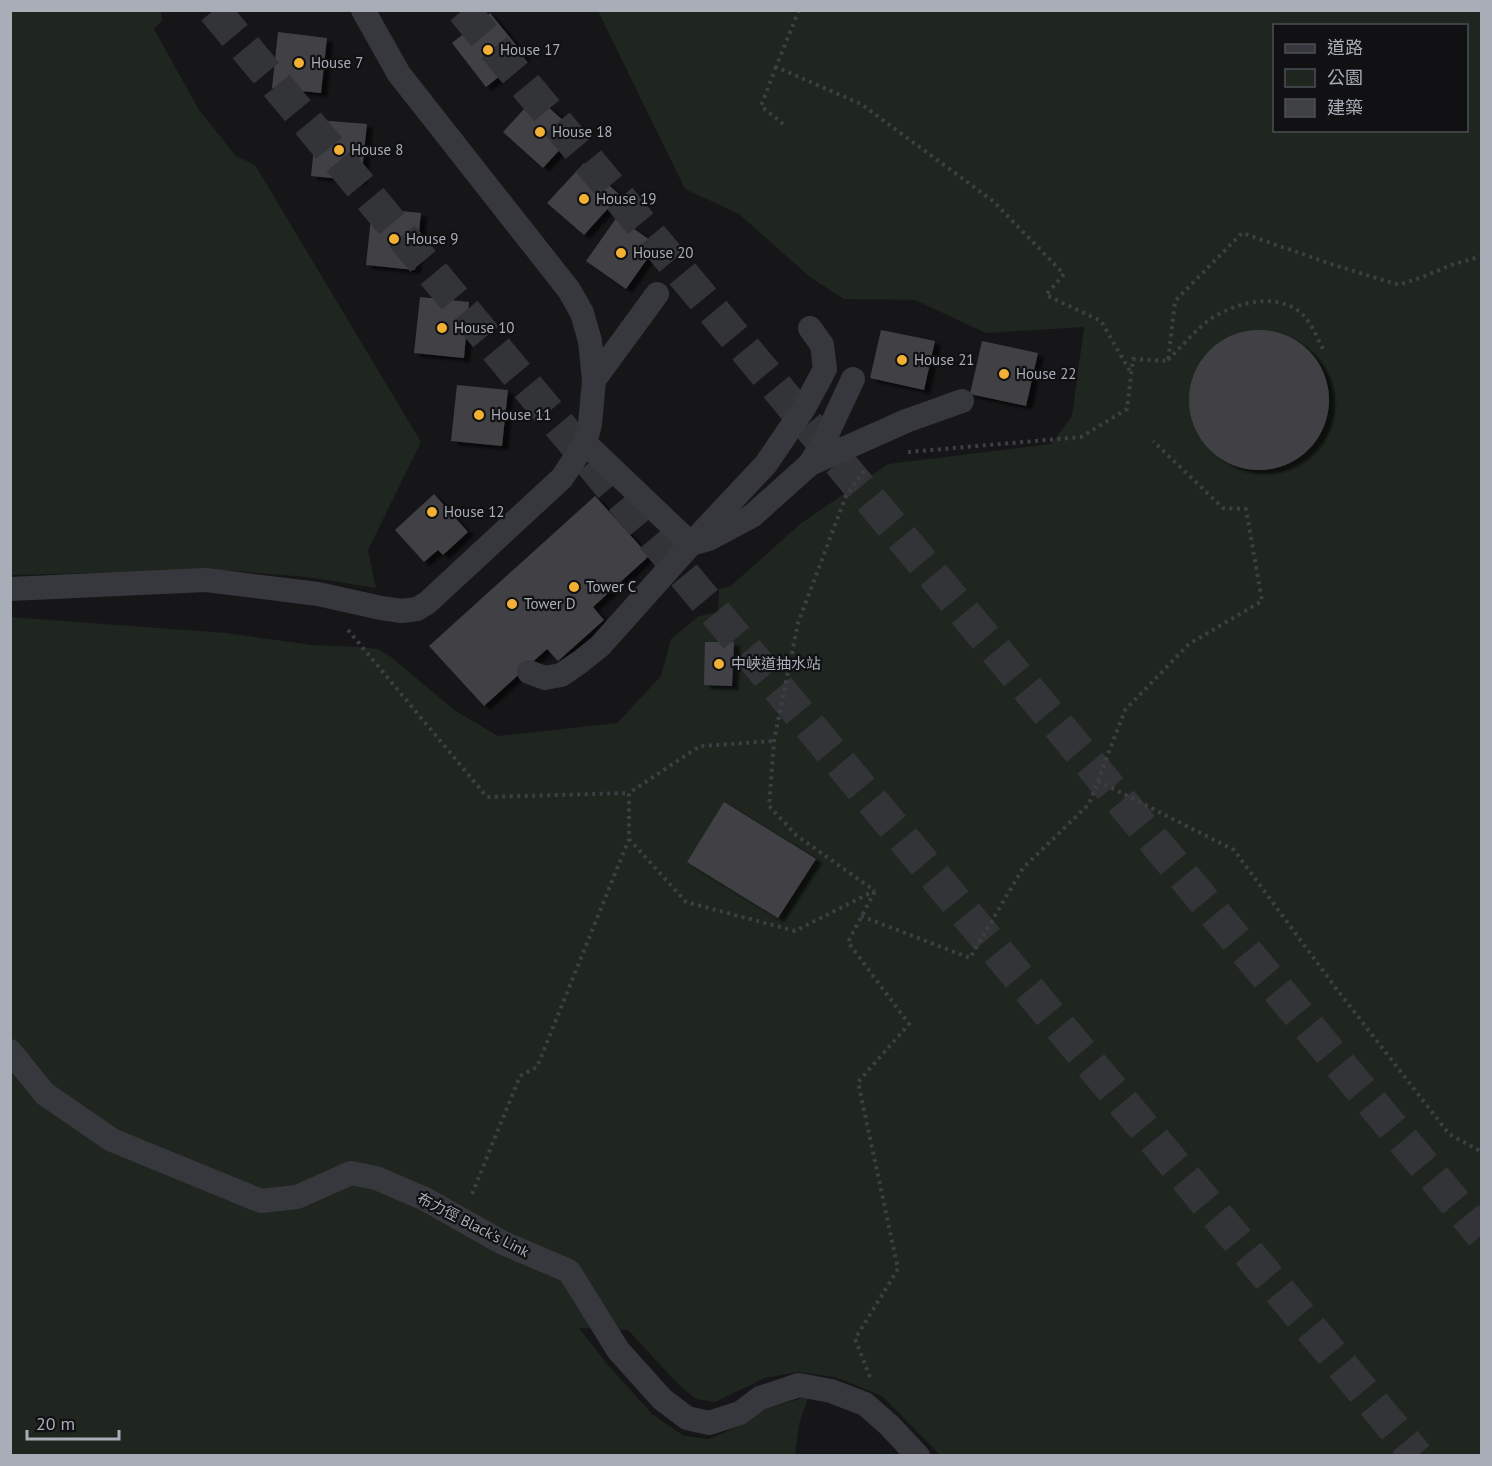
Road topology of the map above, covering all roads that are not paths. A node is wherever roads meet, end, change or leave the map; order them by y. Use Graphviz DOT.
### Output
graph roads {
  1 [pos="363,10"];
  2 [pos="657,294"];
  3 [pos="810,328"];
  4 [pos="853,379"];
  5 [pos="594,380"];
  6 [pos="962,401"];
  7 [pos="585,443"];
  8 [pos="810,464"];
  9 [pos="691,544"];
  10 [pos="10,589"];
  11 [pos="530,672"];
  12 [pos="10,1051"];
  13 [pos="918,1455"];
  1 -- 5 [label="street"];
  2 -- 5 [label="street"];
  3 -- 9 [label="street"];
  4 -- 8 [label="street"];
  5 -- 7 [label="street"];
  6 -- 8 [label="street"];
  7 -- 9 [label="street"];
  7 -- 10 [label="street"];
  8 -- 9 [label="street"];
  9 -- 11 [label="street"];
  12 -- 13 [label="street, 布力徑 Black's Link"];
}
